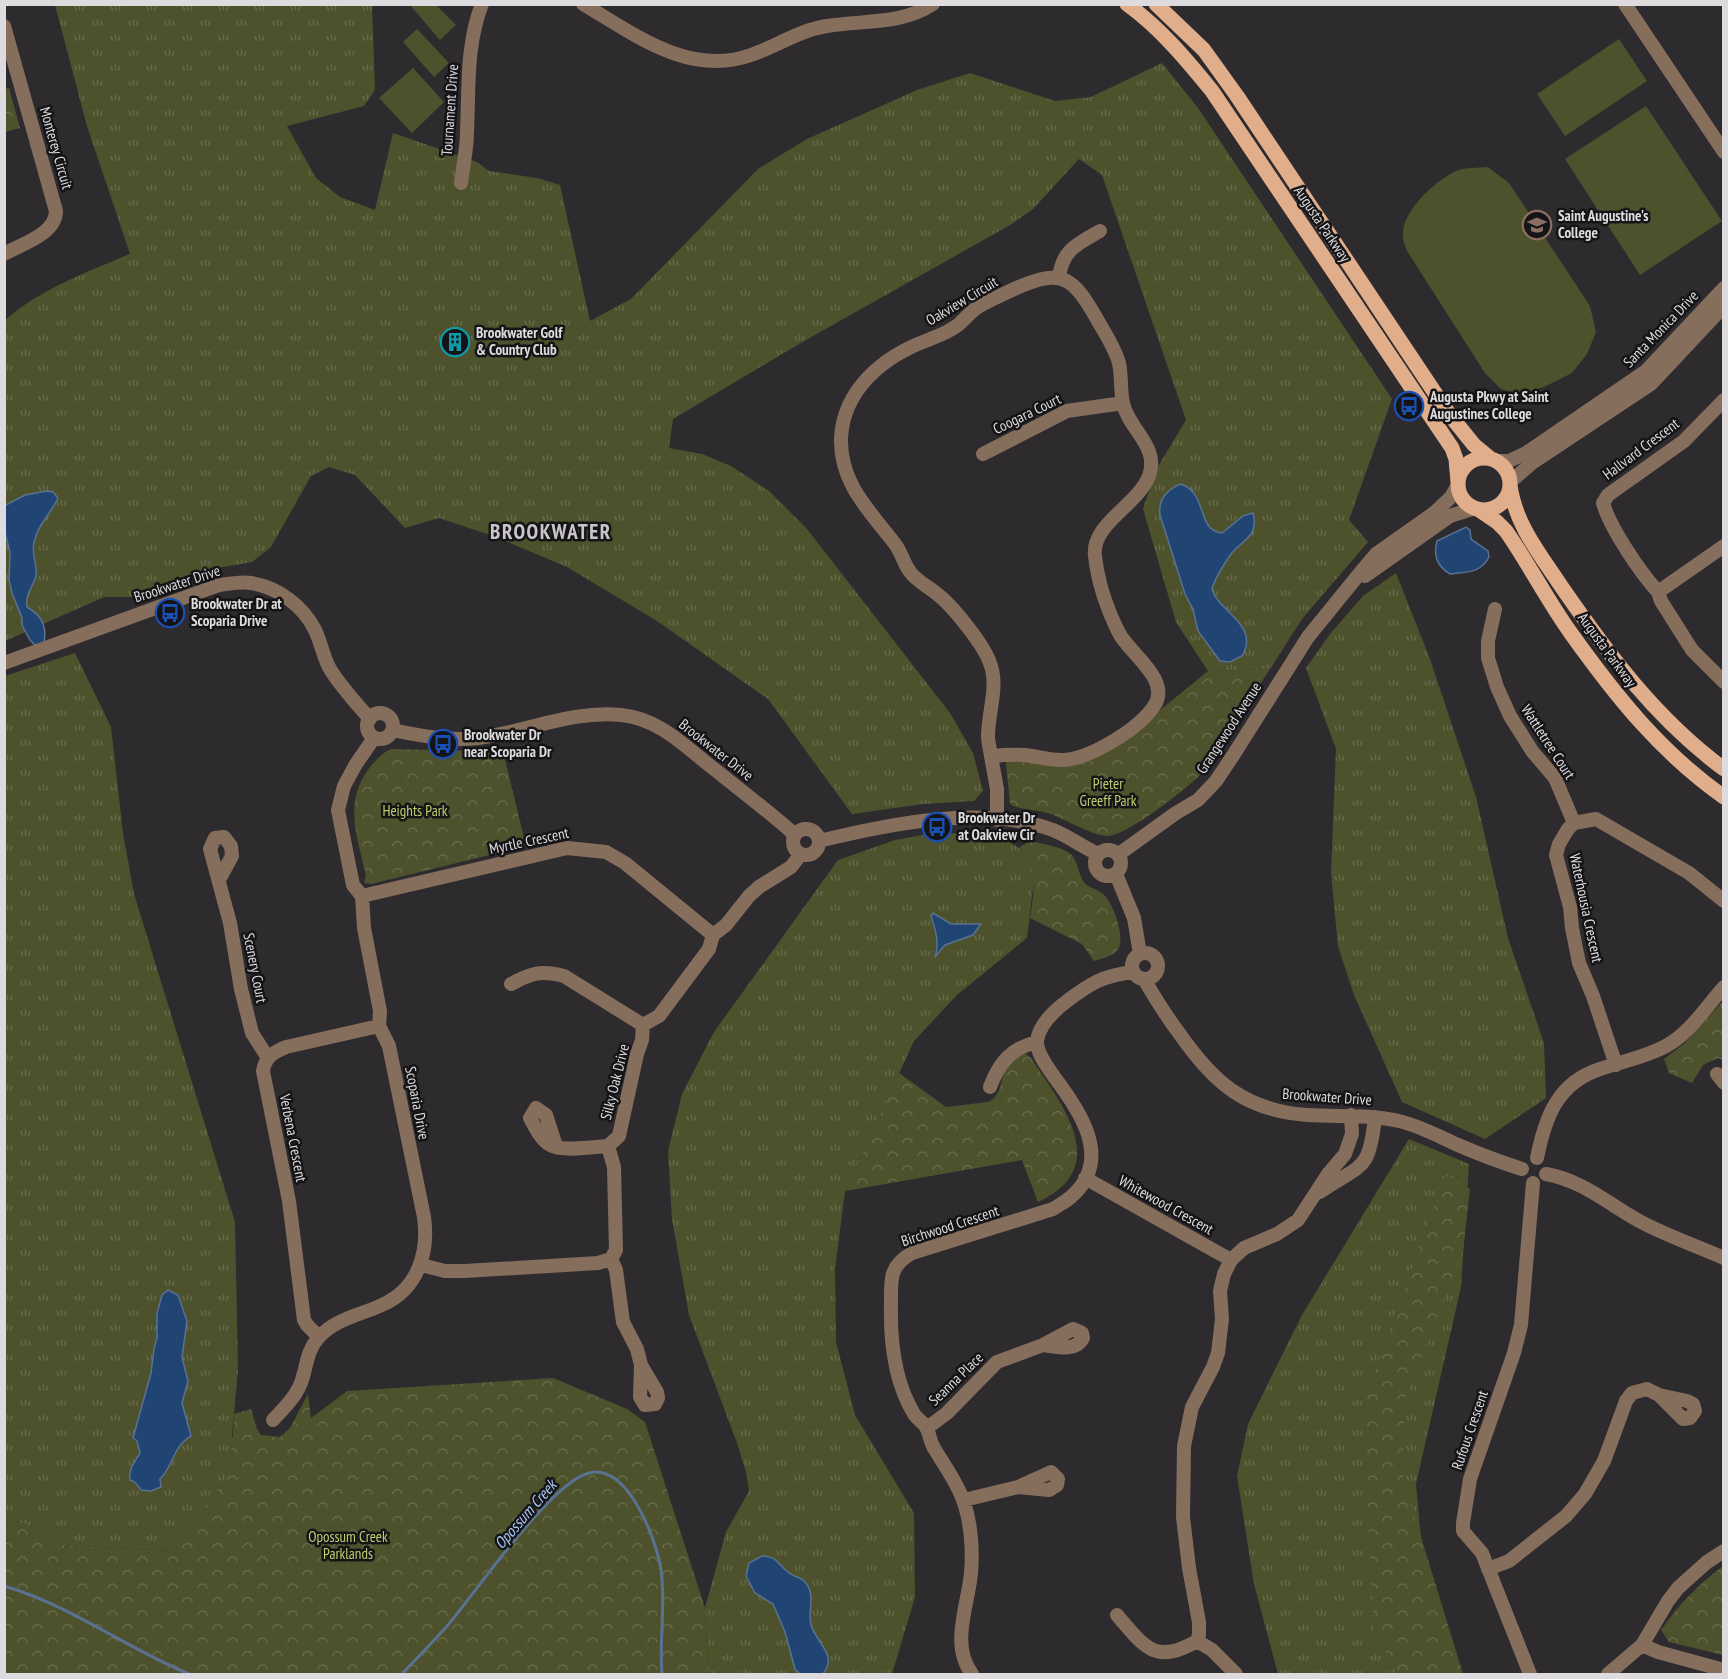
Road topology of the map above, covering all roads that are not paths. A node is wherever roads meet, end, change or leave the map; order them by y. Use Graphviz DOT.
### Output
graph roads {
  1 [pos="482,4"];
  2 [pos="583,4"];
  3 [pos="933,4"];
  4 [pos="1127,4"];
  5 [pos="1156,4"];
  6 [pos="1625,4"];
  7 [pos="4,26"];
  8 [pos="1724,152"];
  9 [pos="461,183"];
  10 [pos="1100,231"];
  11 [pos="4,254"];
  12 [pos="1059,278"];
  13 [pos="1724,288"];
  14 [pos="1724,306"];
  15 [pos="1724,399"];
  16 [pos="1122,403"];
  17 [pos="983,454"];
  18 [pos="1494,460"];
  19 [pos="1458,484"];
  20 [pos="1510,484"];
  21 [pos="1476,509"];
  22 [pos="1724,546"];
  23 [pos="1658,592"];
  24 [pos="1343,595"];
  25 [pos="1495,609"];
  26 [pos="10,661"];
  27 [pos="1724,682"];
  28 [pos="370,719"];
  29 [pos="392,730"];
  30 [pos="374,738"];
  31 [pos="991,756"];
  32 [pos="1724,769"];
  33 [pos="1724,797"];
  34 [pos="997,820"];
  35 [pos="1574,823"];
  36 [pos="795,836"];
  37 [pos="819,840"];
  38 [pos="801,854"];
  39 [pos="1098,854"];
  40 [pos="1119,854"];
  41 [pos="1116,874"];
  42 [pos="219,880"];
  43 [pos="362,896"];
  44 [pos="1724,901"];
  45 [pos="713,935"];
  46 [pos="1140,954"];
  47 [pos="1138,976"];
  48 [pos="511,984"];
  49 [pos="1724,987"];
  50 [pos="643,1025"];
  51 [pos="385,1028"];
  52 [pos="1037,1042"];
  53 [pos="268,1058"];
  54 [pos="1616,1065"];
  55 [pos="990,1087"];
  56 [pos="1351,1115"];
  57 [pos="1376,1117"];
  58 [pos="556,1146"];
  59 [pos="608,1146"];
  60 [pos="1537,1158"];
  61 [pos="1522,1169"];
  62 [pos="1546,1174"];
  63 [pos="1085,1178"];
  64 [pos="1533,1183"];
  65 [pos="1313,1196"];
  66 [pos="1724,1258"];
  67 [pos="610,1259"];
  68 [pos="1231,1260"];
  69 [pos="421,1264"];
  70 [pos="319,1337"];
  71 [pos="1043,1346"];
  72 [pos="641,1365"];
  73 [pos="1659,1395"];
  74 [pos="273,1420"];
  75 [pos="927,1428"];
  76 [pos="1018,1487"];
  77 [pos="964,1500"];
  78 [pos="1724,1551"];
  79 [pos="1488,1569"];
  80 [pos="1117,1615"];
  81 [pos="1197,1641"];
  82 [pos="1642,1645"];
  83 [pos="1724,1670"];
  84 [pos="972,1674"];
  85 [pos="1236,1674"];
  86 [pos="1530,1674"];
  87 [pos="1608,1674"];
  1 -- 9 [label="street, Tournament Drive"];
  2 -- 3 [label="street"];
  4 -- 19 [label="main road, Augusta Parkway"];
  5 -- 18 [label="main road, Augusta Parkway"];
  6 -- 8 [label="street"];
  7 -- 11 [label="street, Monterey Circuit"];
  10 -- 12 [label="street"];
  12 -- 16 [label="street"];
  12 -- 31 [label="street, Oakview Circuit"];
  13 -- 18 [label="street, Santa Monica Drive"];
  14 -- 20 [label="street, Santa Monica Drive"];
  15 -- 23 [label="street, Hallvard Crescent"];
  16 -- 17 [label="street, Coogara Court"];
  16 -- 31 [label="street"];
  18 -- 19 [label="main road"];
  18 -- 20 [label="main road"];
  19 -- 21 [label="main road"];
  19 -- 24 [label="street, Grangewood Avenue"];
  20 -- 21 [label="main road"];
  20 -- 32 [label="main road, Augusta Parkway"];
  21 -- 24 [label="street, Grangewood Avenue"];
  21 -- 33 [label="main road, Augusta Parkway"];
  22 -- 23 [label="street"];
  23 -- 27 [label="street"];
  24 -- 40 [label="street, Grangewood Avenue"];
  25 -- 35 [label="street, Wattletree Court"];
  26 -- 28 [label="street, Brookwater Drive"];
  28 -- 29 [label="street, Brookwater Drive"];
  28 -- 30 [label="street, Brookwater Drive"];
  29 -- 30 [label="street"];
  29 -- 36 [label="street, Brookwater Drive"];
  30 -- 43 [label="street, Scoparia Drive"];
  31 -- 34 [label="street, Oakview Circuit"];
  34 -- 37 [label="street"];
  34 -- 39 [label="street"];
  35 -- 44 [label="street"];
  35 -- 54 [label="street, Waterhousia Crescent"];
  36 -- 37 [label="street"];
  36 -- 38 [label="street"];
  37 -- 38 [label="street"];
  38 -- 45 [label="street"];
  39 -- 40 [label="street"];
  39 -- 41 [label="street"];
  40 -- 41 [label="street"];
  41 -- 46 [label="street"];
  42 -- 53 [label="street, Scenery Court"];
  43 -- 45 [label="street, Myrtle Crescent"];
  43 -- 51 [label="street, Scoparia Drive"];
  45 -- 50 [label="street"];
  46 -- 47 [label="street"];
  46 -- 47 [label="street"];
  47 -- 52 [label="street"];
  47 -- 56 [label="street, Brookwater Drive"];
  48 -- 50 [label="street"];
  49 -- 54 [label="street"];
  50 -- 59 [label="street, Silky Oak Drive"];
  51 -- 53 [label="street"];
  51 -- 69 [label="street, Scoparia Drive"];
  52 -- 55 [label="street"];
  52 -- 63 [label="street, Birchwood Crescent"];
  53 -- 70 [label="street, Verbena Crescent"];
  54 -- 60 [label="street"];
  56 -- 57 [label="street, Brookwater Drive"];
  56 -- 65 [label="street"];
  57 -- 61 [label="street, Brookwater Drive"];
  57 -- 65 [label="street"];
  58 -- 59 [label="street"];
  59 -- 67 [label="street"];
  60 -- 61 [label="street"];
  60 -- 62 [label="street"];
  61 -- 64 [label="street"];
  62 -- 64 [label="street"];
  62 -- 66 [label="street"];
  63 -- 68 [label="street, Whitewood Crescent"];
  63 -- 75 [label="street, Birchwood Crescent"];
  64 -- 79 [label="street, Rufous Crescent"];
  65 -- 68 [label="street"];
  67 -- 69 [label="street"];
  67 -- 72 [label="street"];
  68 -- 81 [label="street"];
  69 -- 70 [label="street, Scoparia Drive"];
  70 -- 74 [label="street, Scoparia Drive"];
  71 -- 75 [label="street, Seanna Place"];
  73 -- 79 [label="street"];
  75 -- 77 [label="street, Birchwood Crescent"];
  76 -- 77 [label="street"];
  77 -- 84 [label="street, Birchwood Crescent"];
  78 -- 82 [label="street"];
  79 -- 86 [label="street, Rufous Crescent"];
  80 -- 81 [label="street"];
  81 -- 85 [label="street"];
  82 -- 83 [label="street"];
  82 -- 87 [label="street"];
}
